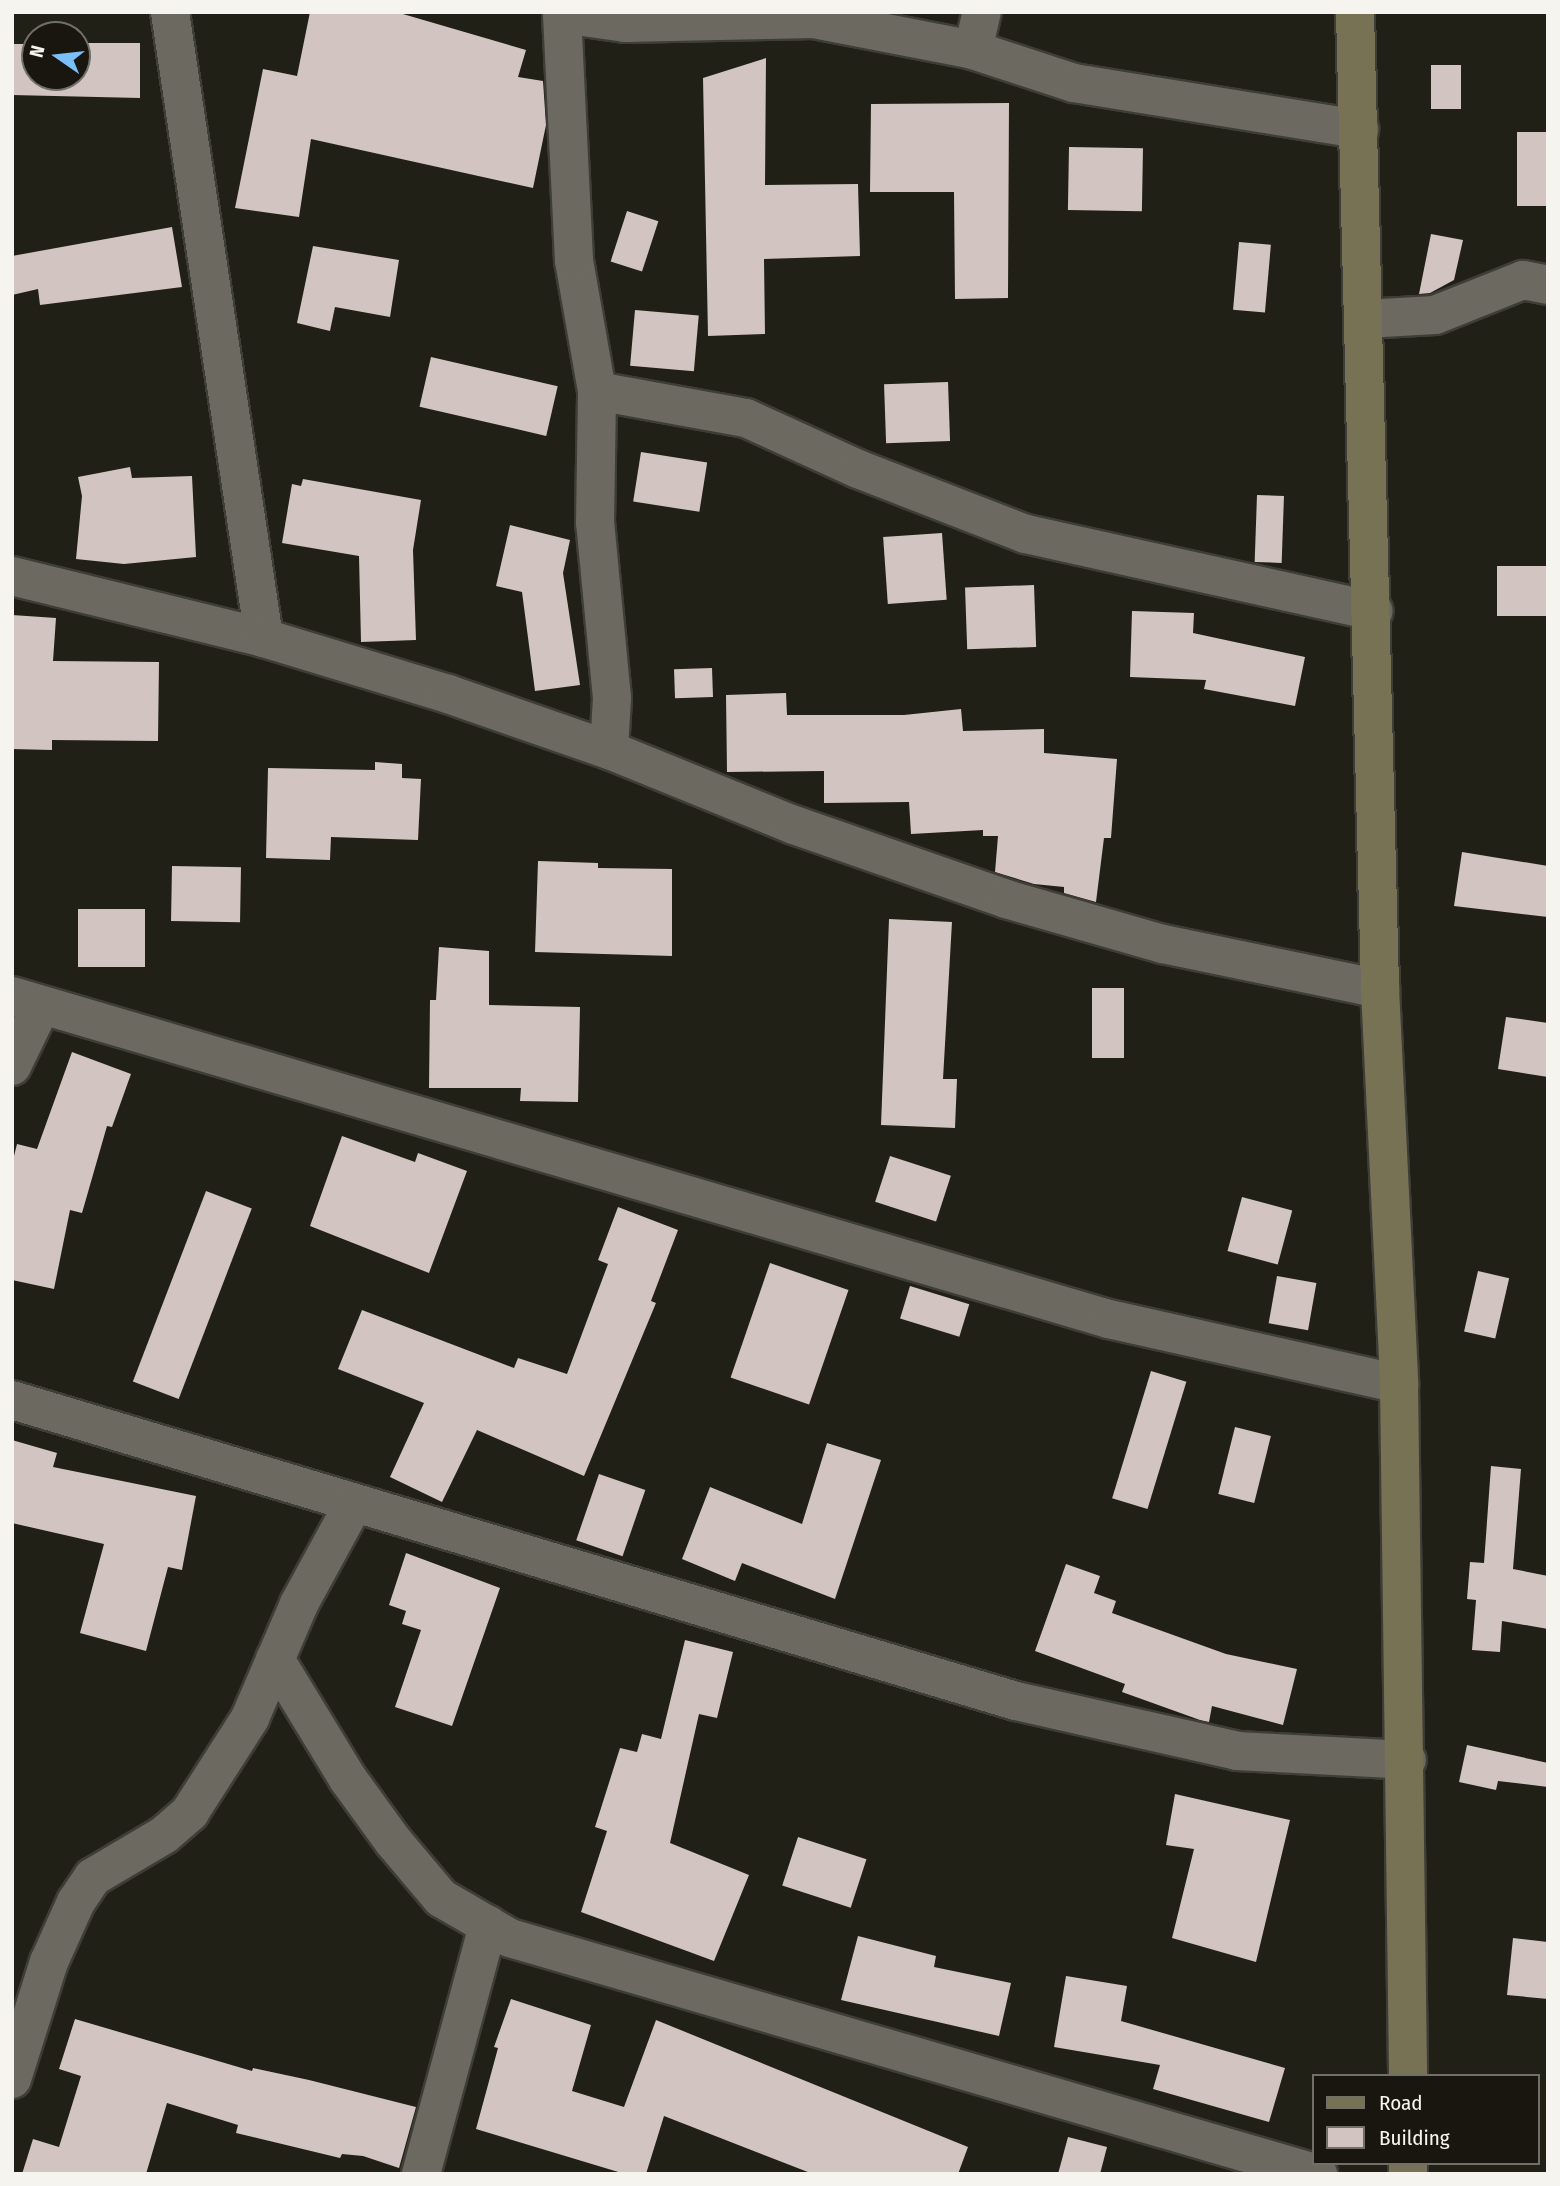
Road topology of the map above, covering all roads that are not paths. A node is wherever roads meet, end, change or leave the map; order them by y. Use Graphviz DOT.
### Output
graph roads {
  1 [pos="170,12"];
  2 [pos="982,12"];
  3 [pos="1355,12"];
  4 [pos="972,50"];
  5 [pos="1359,129"];
  6 [pos="1548,285"];
  7 [pos="1365,319"];
  8 [pos="597,391"];
  9 [pos="12,576"];
  10 [pos="1374,611"];
  11 [pos="264,638"];
  12 [pos="609,750"];
  13 [pos="1380,989"];
  14 [pos="27,1001"];
  15 [pos="12,1066"];
  16 [pos="1399,1384"];
  17 [pos="12,1400"];
  18 [pos="354,1503"];
  19 [pos="275,1659"];
  20 [pos="1407,1760"];
  21 [pos="488,1925"];
  22 [pos="1408,2074"];
  23 [pos="12,2078"];
  24 [pos="421,2174"];
  25 [pos="1318,2174"];
  1 -- 11 [label="street"];
  2 -- 4 [label="street"];
  3 -- 5 [label="main road"];
  4 -- 5 [label="street"];
  4 -- 8 [label="street"];
  5 -- 7 [label="main road"];
  6 -- 7 [label="street"];
  7 -- 10 [label="main road"];
  8 -- 10 [label="street"];
  8 -- 12 [label="street"];
  9 -- 11 [label="street"];
  10 -- 13 [label="main road"];
  11 -- 12 [label="street"];
  12 -- 13 [label="street"];
  13 -- 16 [label="main road"];
  14 -- 15 [label="street"];
  14 -- 16 [label="street"];
  16 -- 20 [label="main road"];
  17 -- 18 [label="street"];
  18 -- 19 [label="street"];
  18 -- 20 [label="street"];
  19 -- 21 [label="street"];
  19 -- 23 [label="street"];
  20 -- 22 [label="main road"];
  21 -- 24 [label="street"];
  21 -- 25 [label="street"];
}
